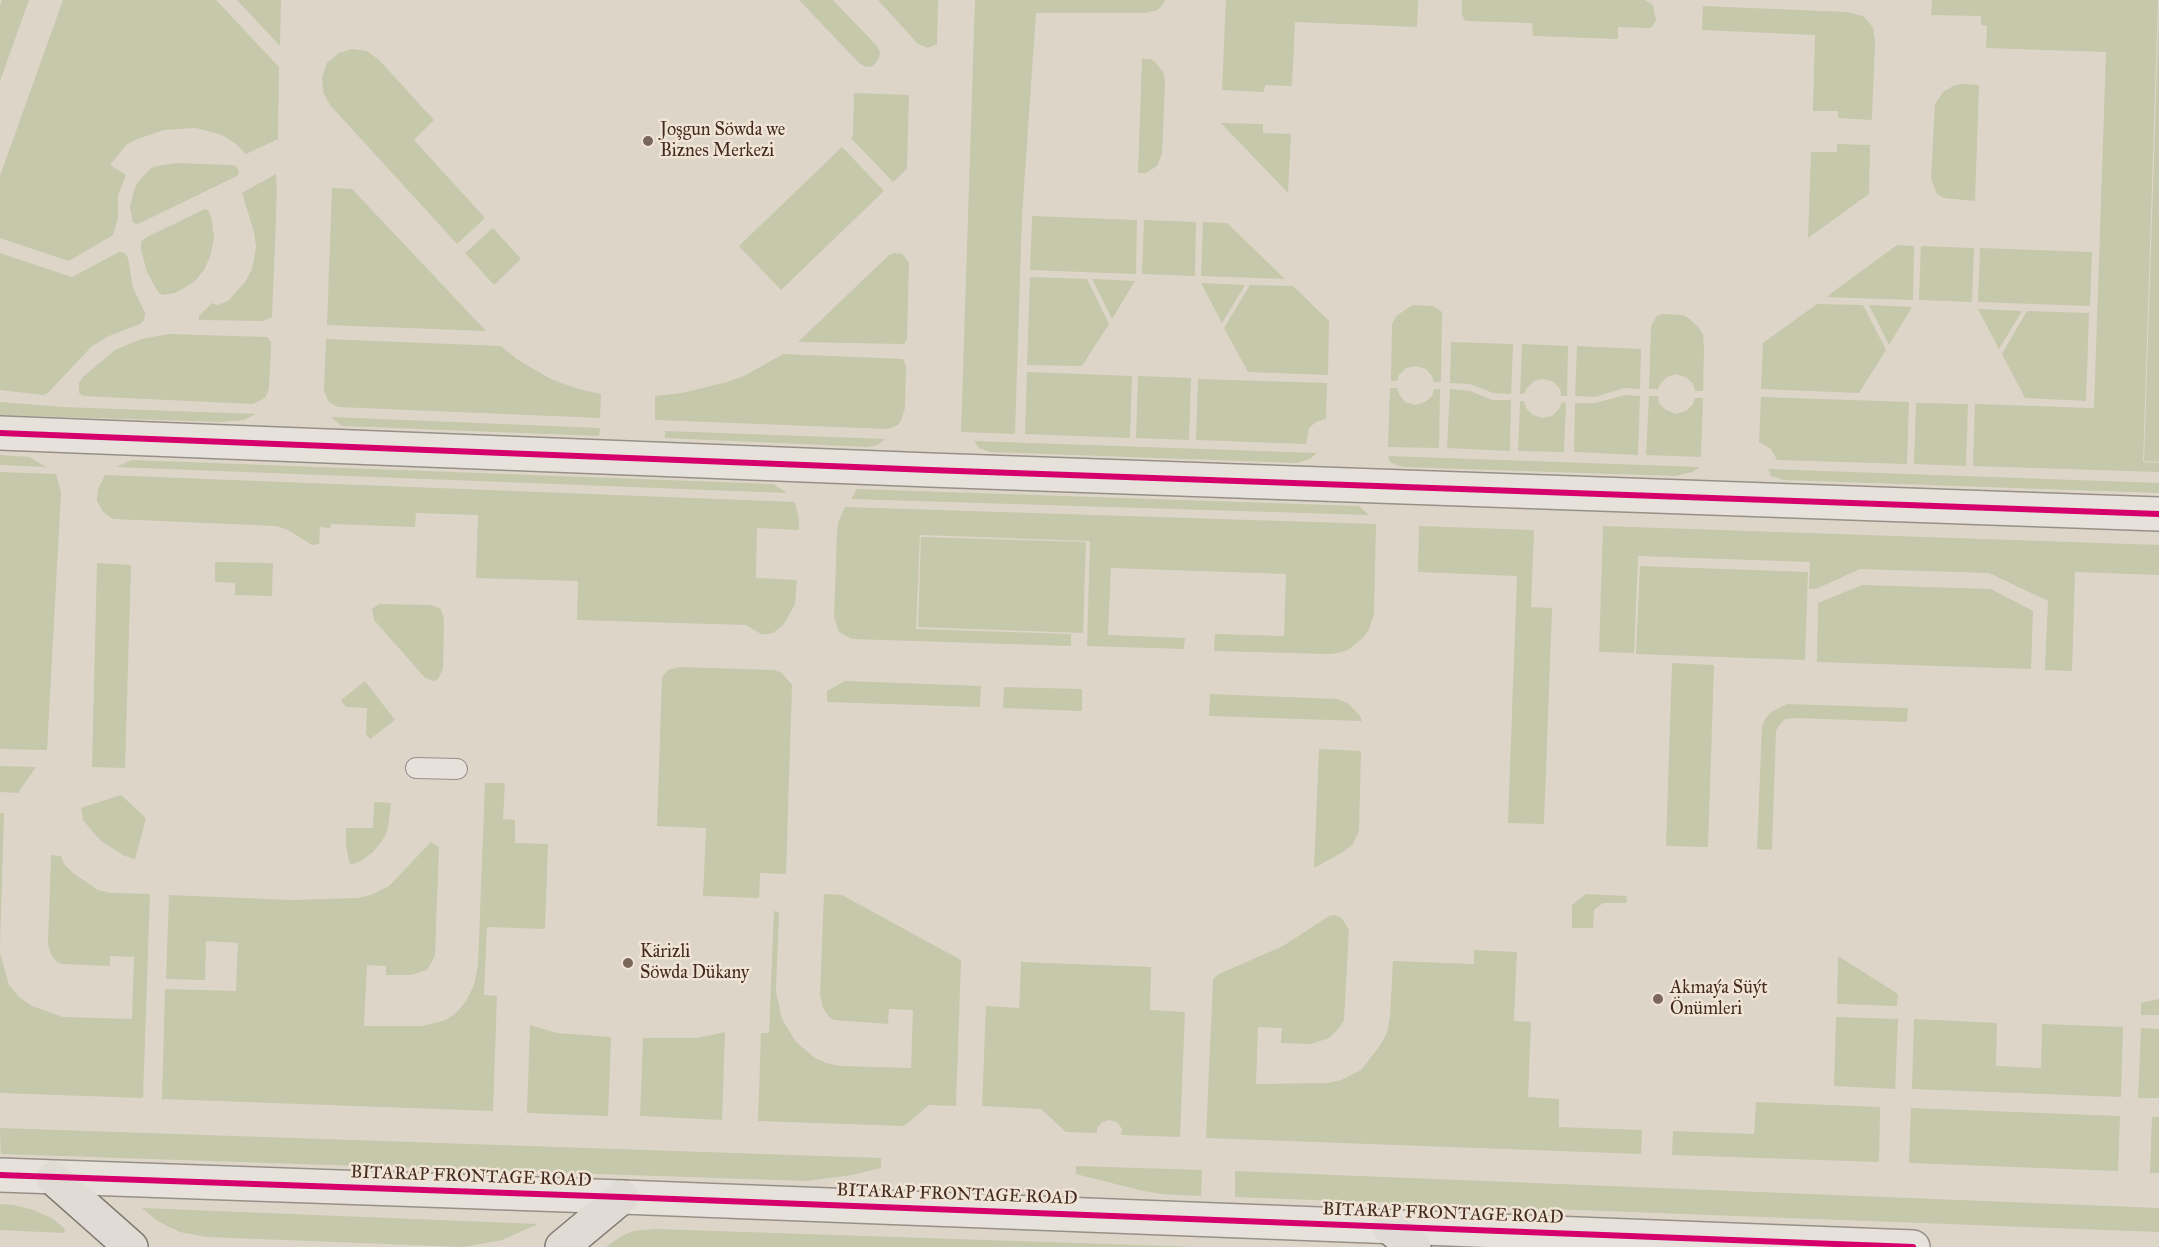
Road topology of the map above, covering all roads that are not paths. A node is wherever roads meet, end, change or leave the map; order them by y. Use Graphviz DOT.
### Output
graph roads {
  1 [pos="0,433"];
  2 [pos="2159,514"];
  3 [pos="416,768"];
  4 [pos="457,769"];
  5 [pos="0,1175"];
  6 [pos="53,1178"];
  7 [pos="622,1197"];
  8 [pos="1401,1237"];
  9 [pos="131,1247"];
  10 [pos="562,1247"];
  11 [pos="1913,1247"];
  1 -- 2 [label="street"];
  3 -- 4 [label="lane"];
  5 -- 6 [label="street, BITARAP FRONTAGE ROAD"];
  6 -- 7 [label="street, BITARAP FRONTAGE ROAD"];
  6 -- 9 [label="main road"];
  7 -- 8 [label="street, BITARAP FRONTAGE ROAD"];
  7 -- 10 [label="main road"];
  8 -- 11 [label="street, BITARAP FRONTAGE ROAD"];
}
